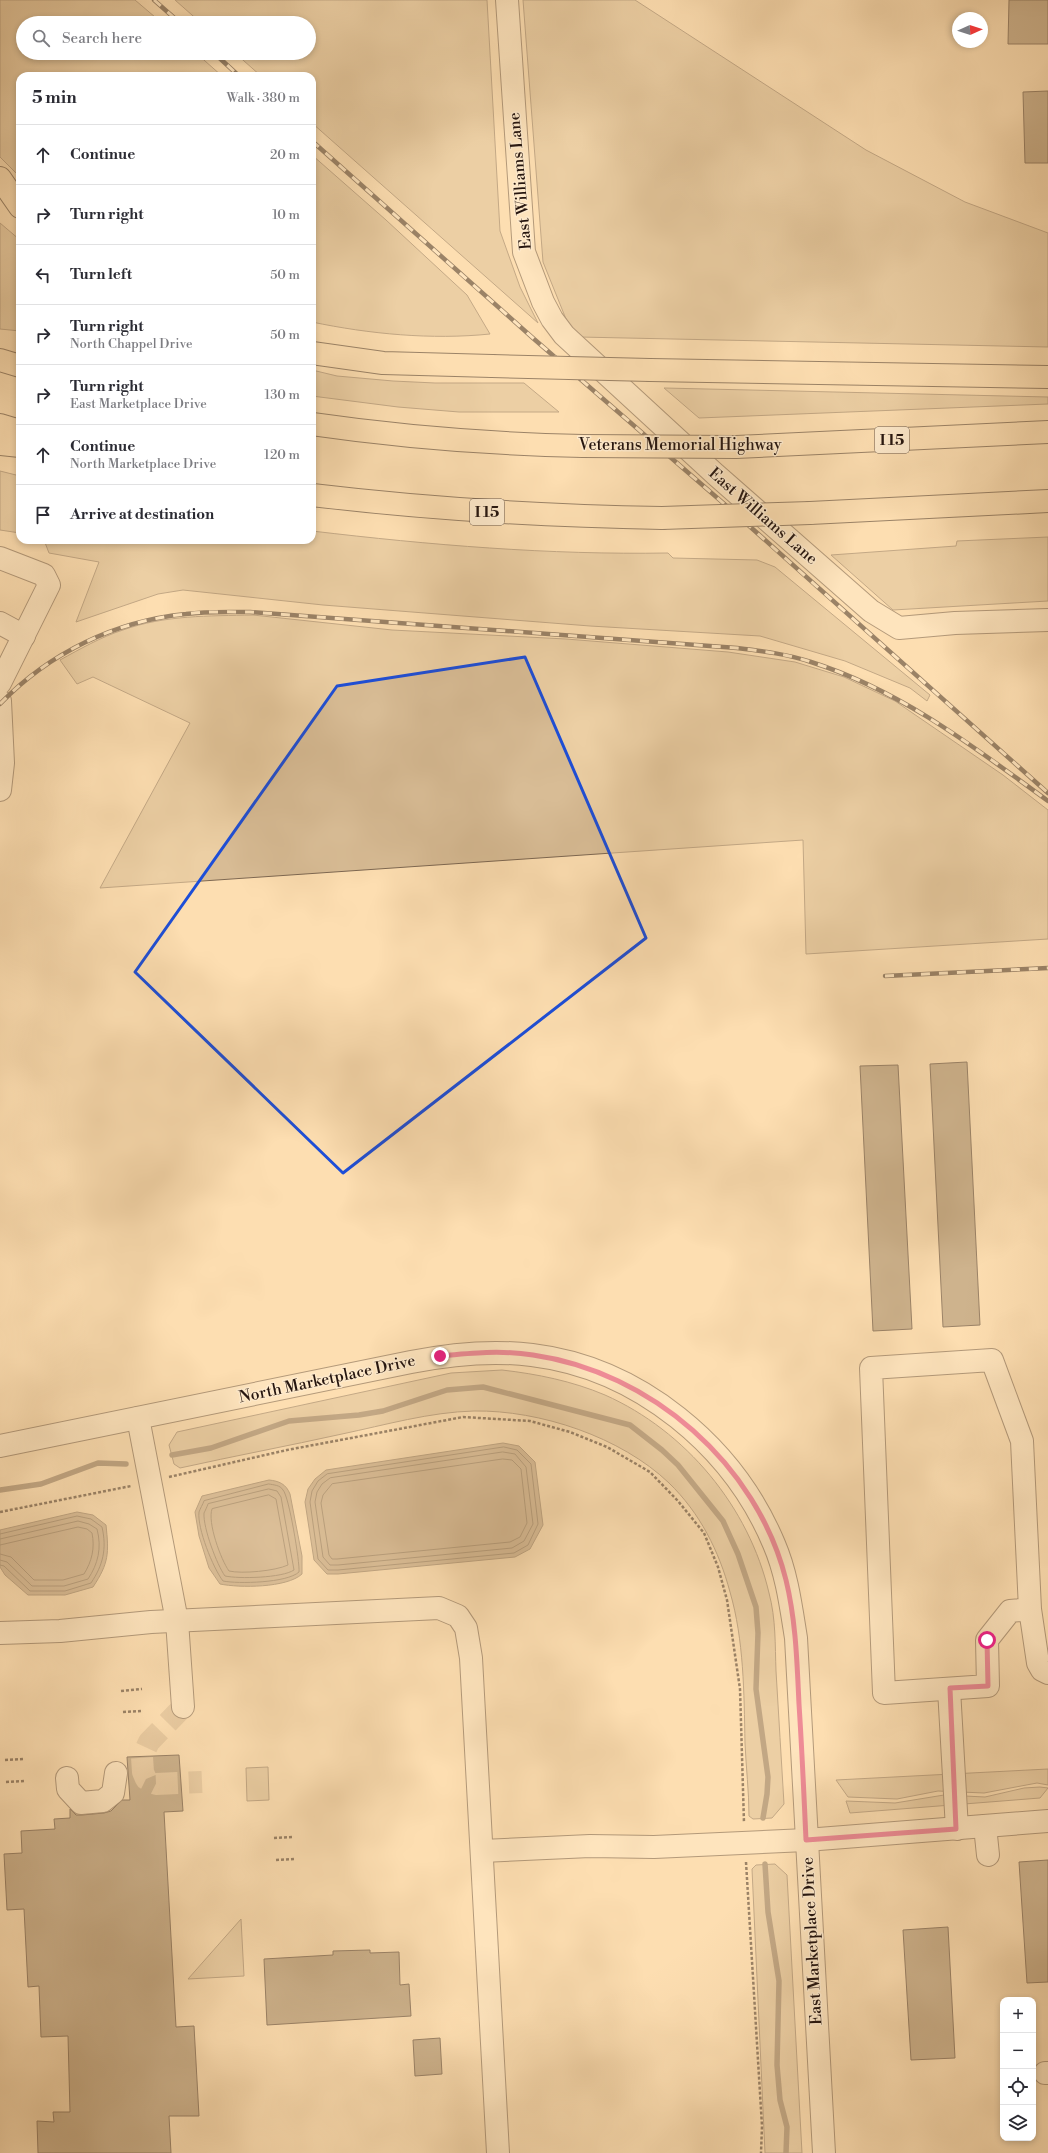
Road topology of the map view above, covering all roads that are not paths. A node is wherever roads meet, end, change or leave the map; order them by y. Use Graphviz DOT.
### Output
graph roads {
  1 [pos="507,0"];
  2 [pos="0,178"];
  3 [pos="16,201"];
  4 [pos="0,204"];
  5 [pos="16,214"];
  6 [pos="316,354"];
  7 [pos="0,360"];
  8 [pos="16,365"];
  9 [pos="1048,377"];
  10 [pos="0,425"];
  11 [pos="316,425"];
  12 [pos="16,430"];
  13 [pos="1048,432"];
  14 [pos="0,444"];
  15 [pos="16,446"];
  16 [pos="316,495"];
  17 [pos="1048,500"];
  18 [pos="0,558"];
  19 [pos="1048,620"];
  20 [pos="0,624"];
  21 [pos="24,636"];
  22 [pos="0,683"];
  23 [pos="0,701"];
  24 [pos="0,790"];
  25 [pos="138,1418"];
  26 [pos="0,1446"];
  27 [pos="737,1478"];
  28 [pos="1030,1610"];
  29 [pos="177,1621"];
  30 [pos="0,1633"];
  31 [pos="1048,1673"];
  32 [pos="950,1688"];
  33 [pos="183,1707"];
  34 [pos="116,1773"];
  35 [pos="67,1778"];
  36 [pos="1048,1821"];
  37 [pos="985,1826"];
  38 [pos="956,1829"];
  39 [pos="806,1840"];
  40 [pos="482,1851"];
  41 [pos="988,1855"];
  42 [pos="498,2153"];
  43 [pos="824,2153"];
  1 -- 19 [label="street, East Williams Lane"];
  2 -- 3 [label="highway"];
  4 -- 5 [label="highway"];
  6 -- 9 [label="highway, bridge"];
  7 -- 8 [label="highway"];
  10 -- 12 [label="highway"];
  11 -- 13 [label="highway, Veterans Memorial Highway / I 15, bridge"];
  14 -- 15 [label="highway"];
  16 -- 17 [label="highway, I 15, bridge"];
  18 -- 21 [label="street"];
  20 -- 21 [label="street"];
  21 -- 22 [label="street"];
  23 -- 24 [label="street"];
  25 -- 26 [label="street, North Marketplace Drive"];
  25 -- 27 [label="street, North Marketplace Drive"];
  25 -- 29 [label="street"];
  27 -- 39 [label="street, East Marketplace Drive"];
  28 -- 31 [label="street"];
  28 -- 32 [label="street"];
  28 -- 32 [label="street"];
  29 -- 30 [label="street"];
  29 -- 33 [label="street"];
  29 -- 40 [label="street"];
  32 -- 38 [label="street"];
  34 -- 35 [label="street"];
  36 -- 37 [label="street"];
  37 -- 38 [label="street"];
  37 -- 41 [label="street"];
  38 -- 39 [label="street"];
  39 -- 40 [label="street"];
  39 -- 43 [label="street, East Marketplace Drive"];
  40 -- 42 [label="street"];
}
